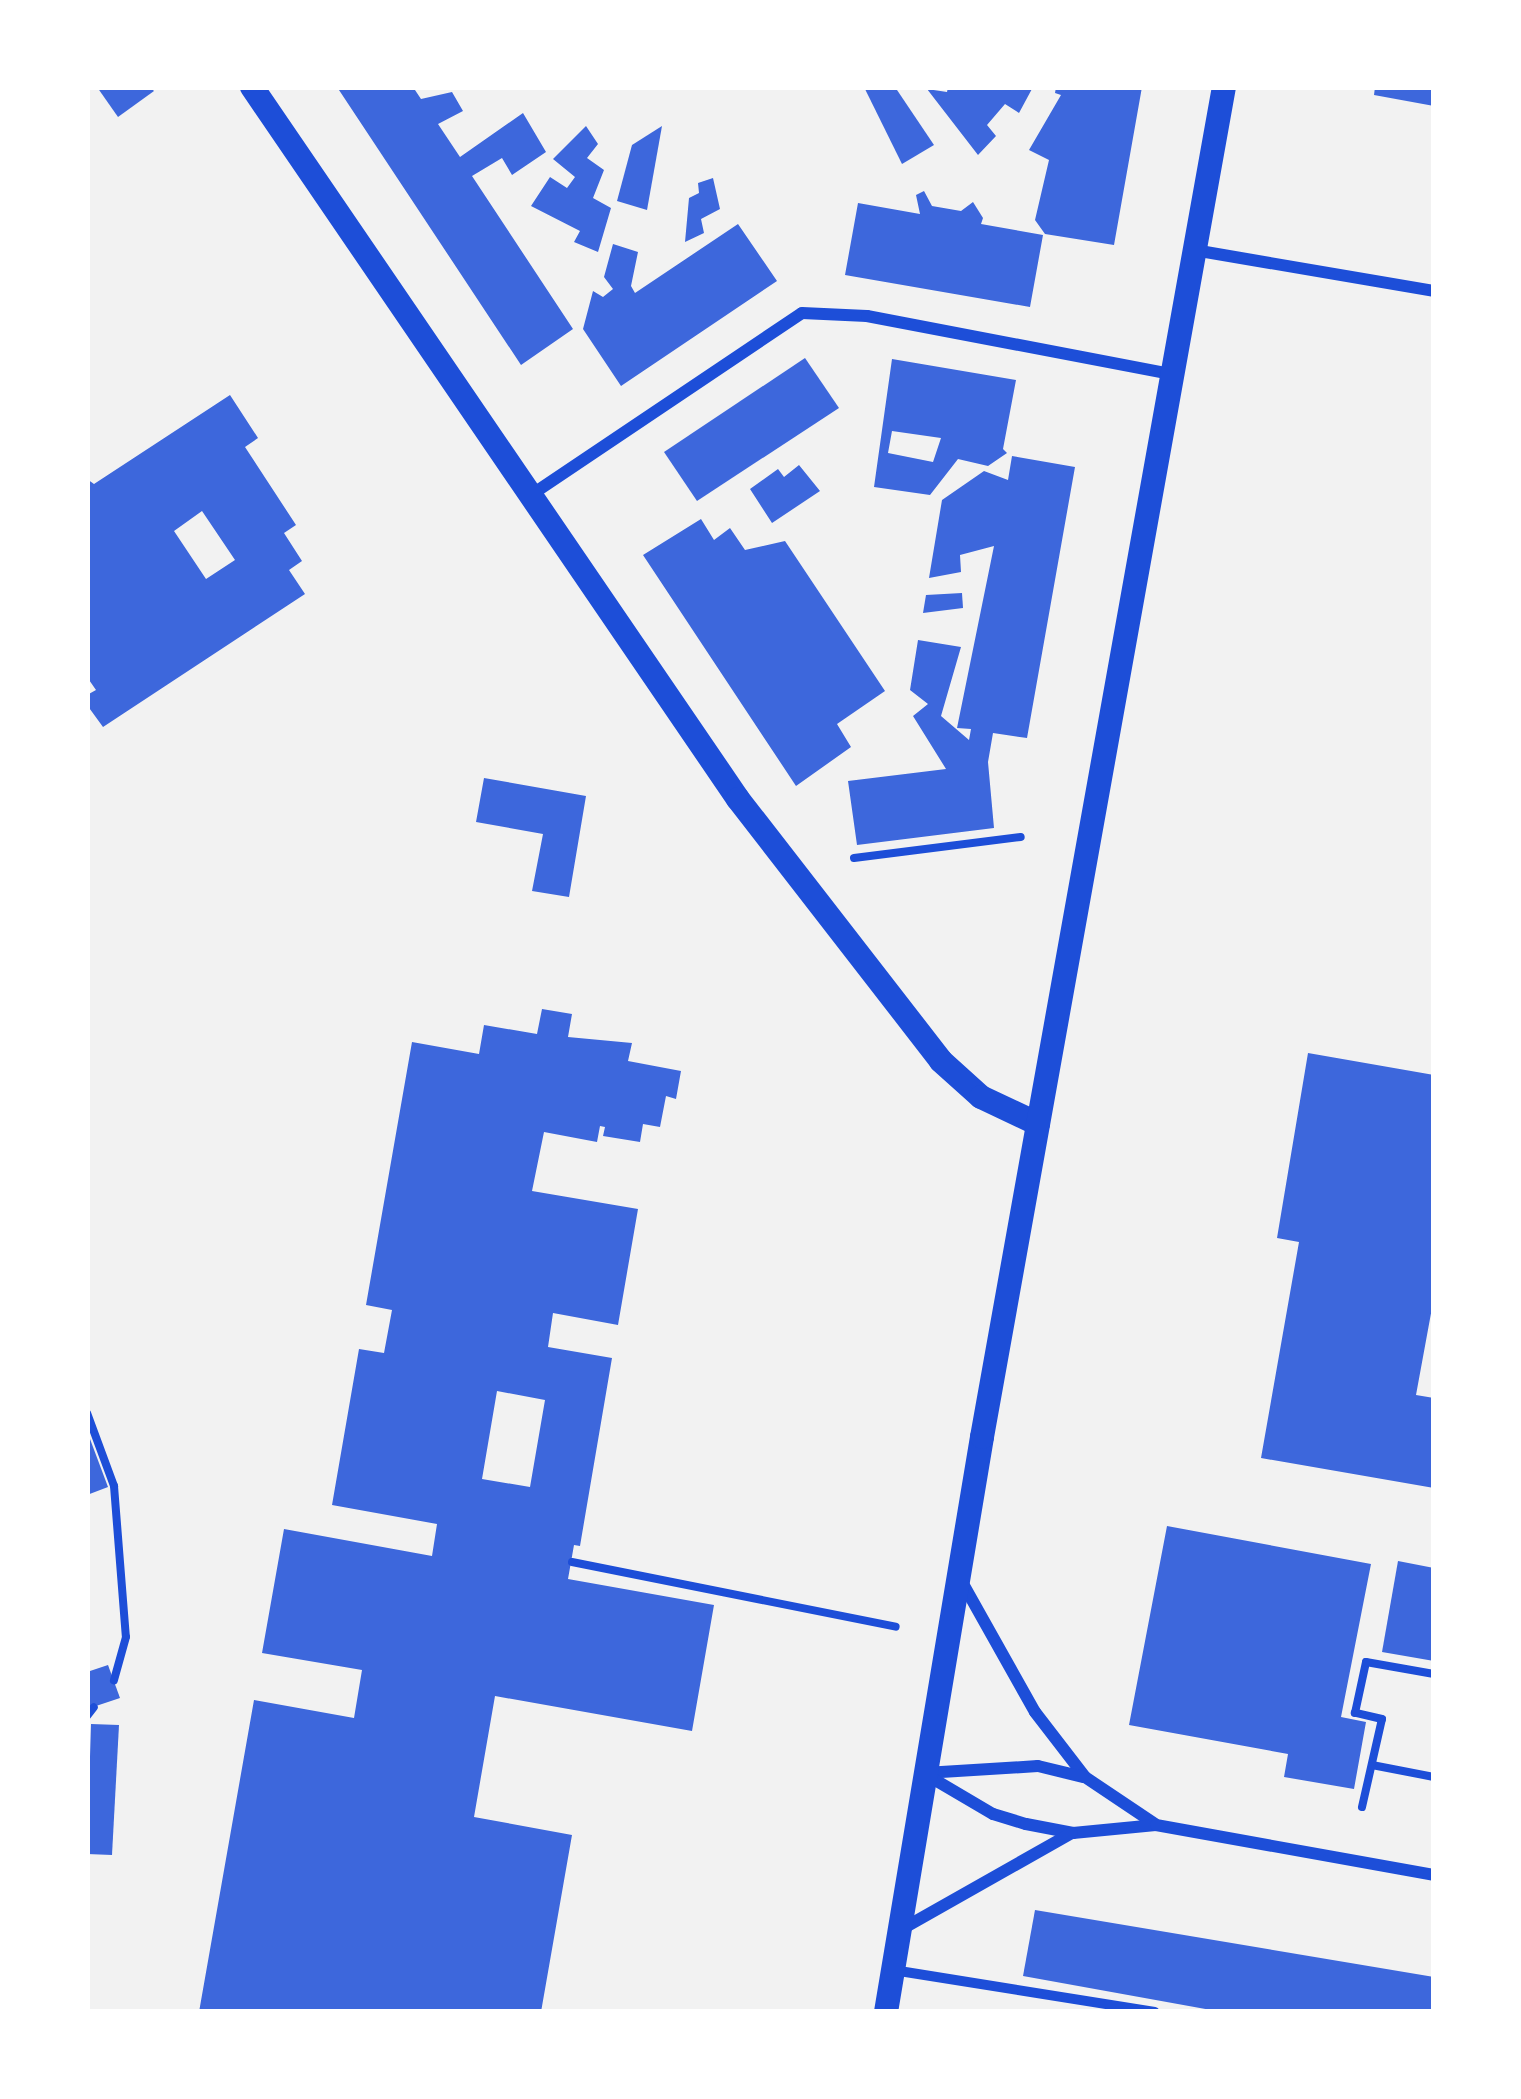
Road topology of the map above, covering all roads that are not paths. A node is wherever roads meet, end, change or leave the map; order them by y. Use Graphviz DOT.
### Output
graph roads {
  1 [pos="252,87"];
  2 [pos="1224,87"];
  3 [pos="1194,250"];
  4 [pos="1434,291"];
  5 [pos="1173,375"];
  6 [pos="531,495"];
  7 [pos="1038,1124"];
  8 [pos="958,1576"];
  9 [pos="924,1773"];
  10 [pos="1084,1777"];
  11 [pos="1156,1825"];
  12 [pos="1073,1833"];
  13 [pos="1434,1875"];
  14 [pos="900,1930"];
  15 [pos="893,1970"];
  16 [pos="886,2012"];
  17 [pos="1155,2012"];
  1 -- 6 [label="main road"];
  2 -- 3 [label="main road"];
  3 -- 4 [label="street"];
  3 -- 5 [label="main road"];
  5 -- 6 [label="street"];
  5 -- 7 [label="main road"];
  6 -- 7 [label="main road"];
  7 -- 8 [label="main road"];
  8 -- 9 [label="main road"];
  8 -- 10 [label="street"];
  9 -- 10 [label="street"];
  9 -- 12 [label="street"];
  9 -- 14 [label="main road"];
  10 -- 11 [label="street"];
  11 -- 12 [label="street"];
  11 -- 13 [label="street"];
  12 -- 14 [label="street"];
  14 -- 15 [label="main road"];
  15 -- 16 [label="main road"];
  15 -- 17 [label="street"];
}
